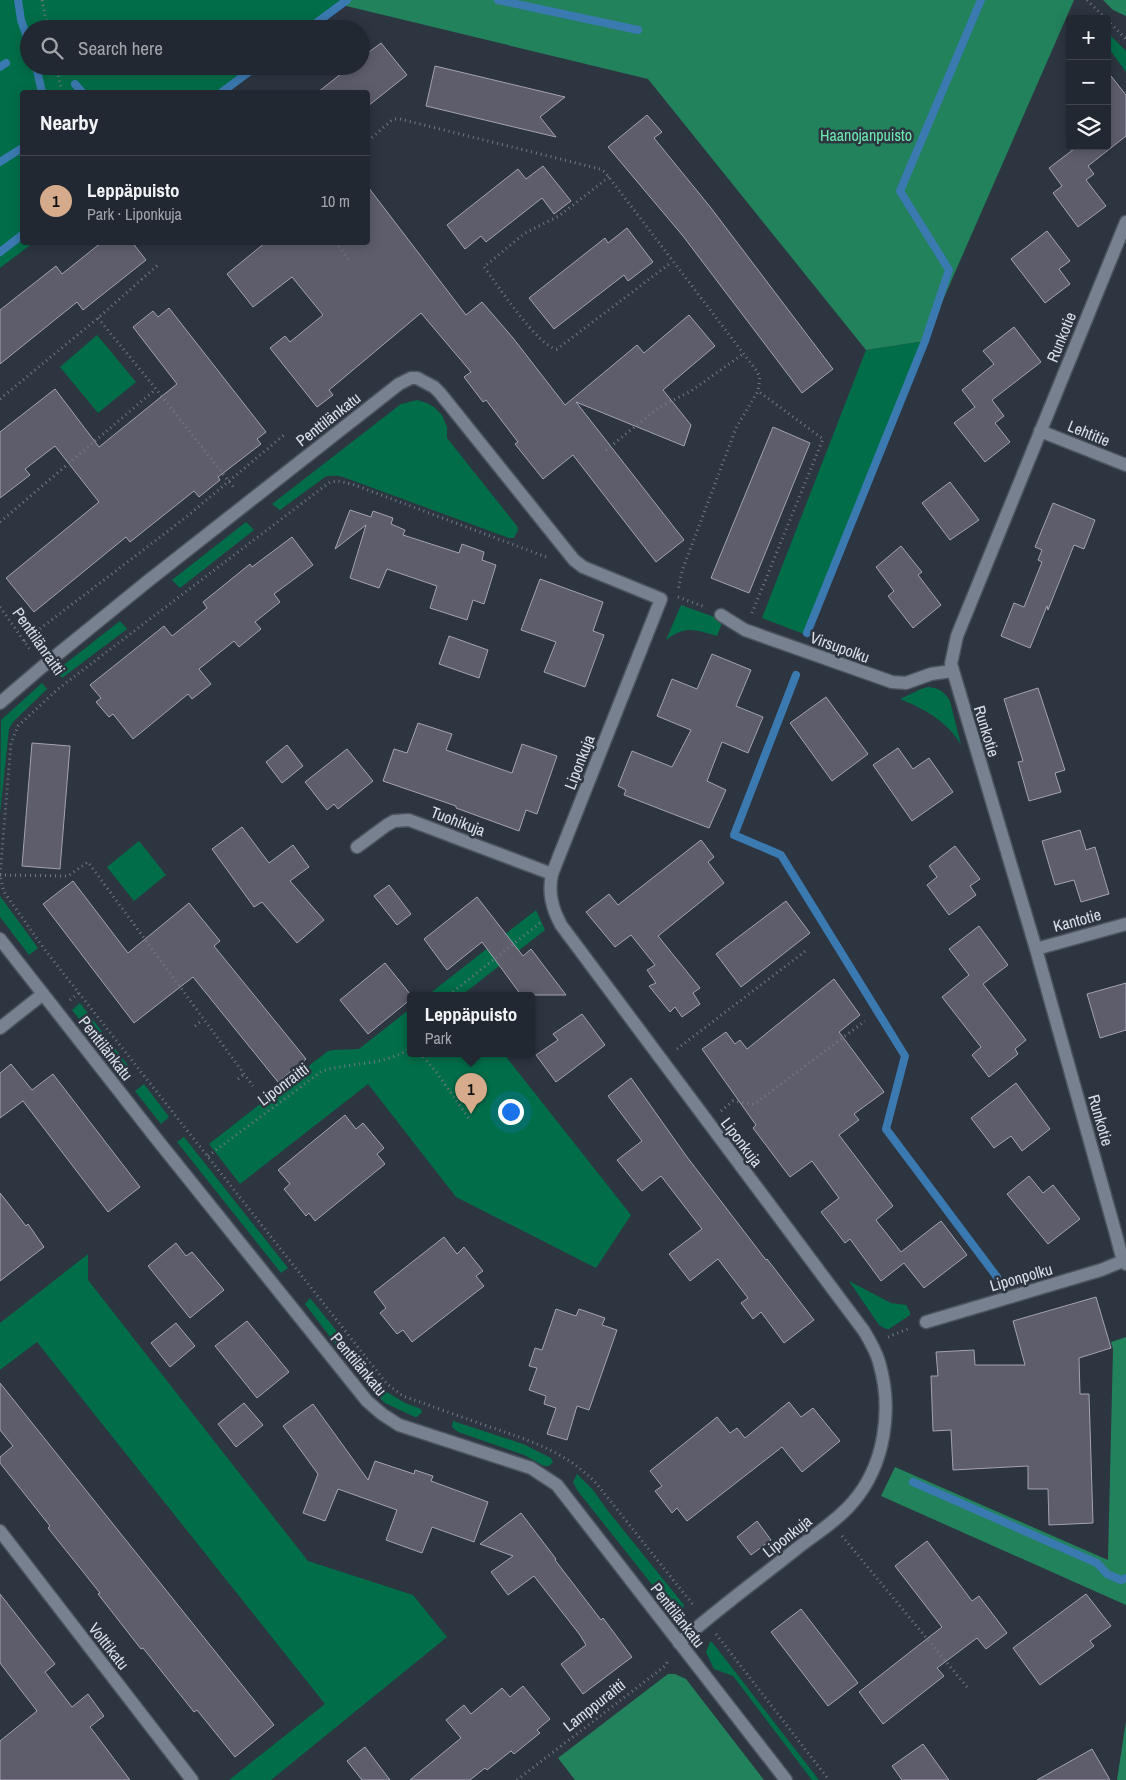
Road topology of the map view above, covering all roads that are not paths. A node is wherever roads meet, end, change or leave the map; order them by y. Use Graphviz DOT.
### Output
graph roads {
  1 [pos="1126,222"];
  2 [pos="1040,431"];
  3 [pos="1126,465"];
  4 [pos="661,599"];
  5 [pos="721,615"];
  6 [pos="952,671"];
  7 [pos="0,703"];
  8 [pos="357,847"];
  9 [pos="552,874"];
  10 [pos="1126,924"];
  11 [pos="0,939"];
  12 [pos="1036,948"];
  13 [pos="43,994"];
  14 [pos="0,1028"];
  15 [pos="1125,1263"];
  16 [pos="926,1322"];
  17 [pos="0,1531"];
  18 [pos="679,1643"];
  19 [pos="192,1780"];
  20 [pos="786,1780"];
  1 -- 2 [label="street, Runkotie"];
  2 -- 3 [label="street, Lehtitie"];
  2 -- 6 [label="street, Runkotie"];
  4 -- 7 [label="street, Penttilänkatu"];
  4 -- 9 [label="street, Liponkuja"];
  5 -- 6 [label="street, Virsupolku"];
  6 -- 12 [label="street, Runkotie"];
  8 -- 9 [label="street, Tuohikuja"];
  9 -- 18 [label="street, Liponkuja"];
  10 -- 12 [label="street, Kantotie"];
  11 -- 13 [label="street, Penttilänkatu"];
  12 -- 15 [label="street, Runkotie"];
  13 -- 14 [label="street"];
  13 -- 18 [label="street, Penttilänkatu"];
  15 -- 16 [label="street, Liponpolku"];
  17 -- 19 [label="street, Volttikatu"];
  18 -- 20 [label="street, Penttilänkatu"];
}
